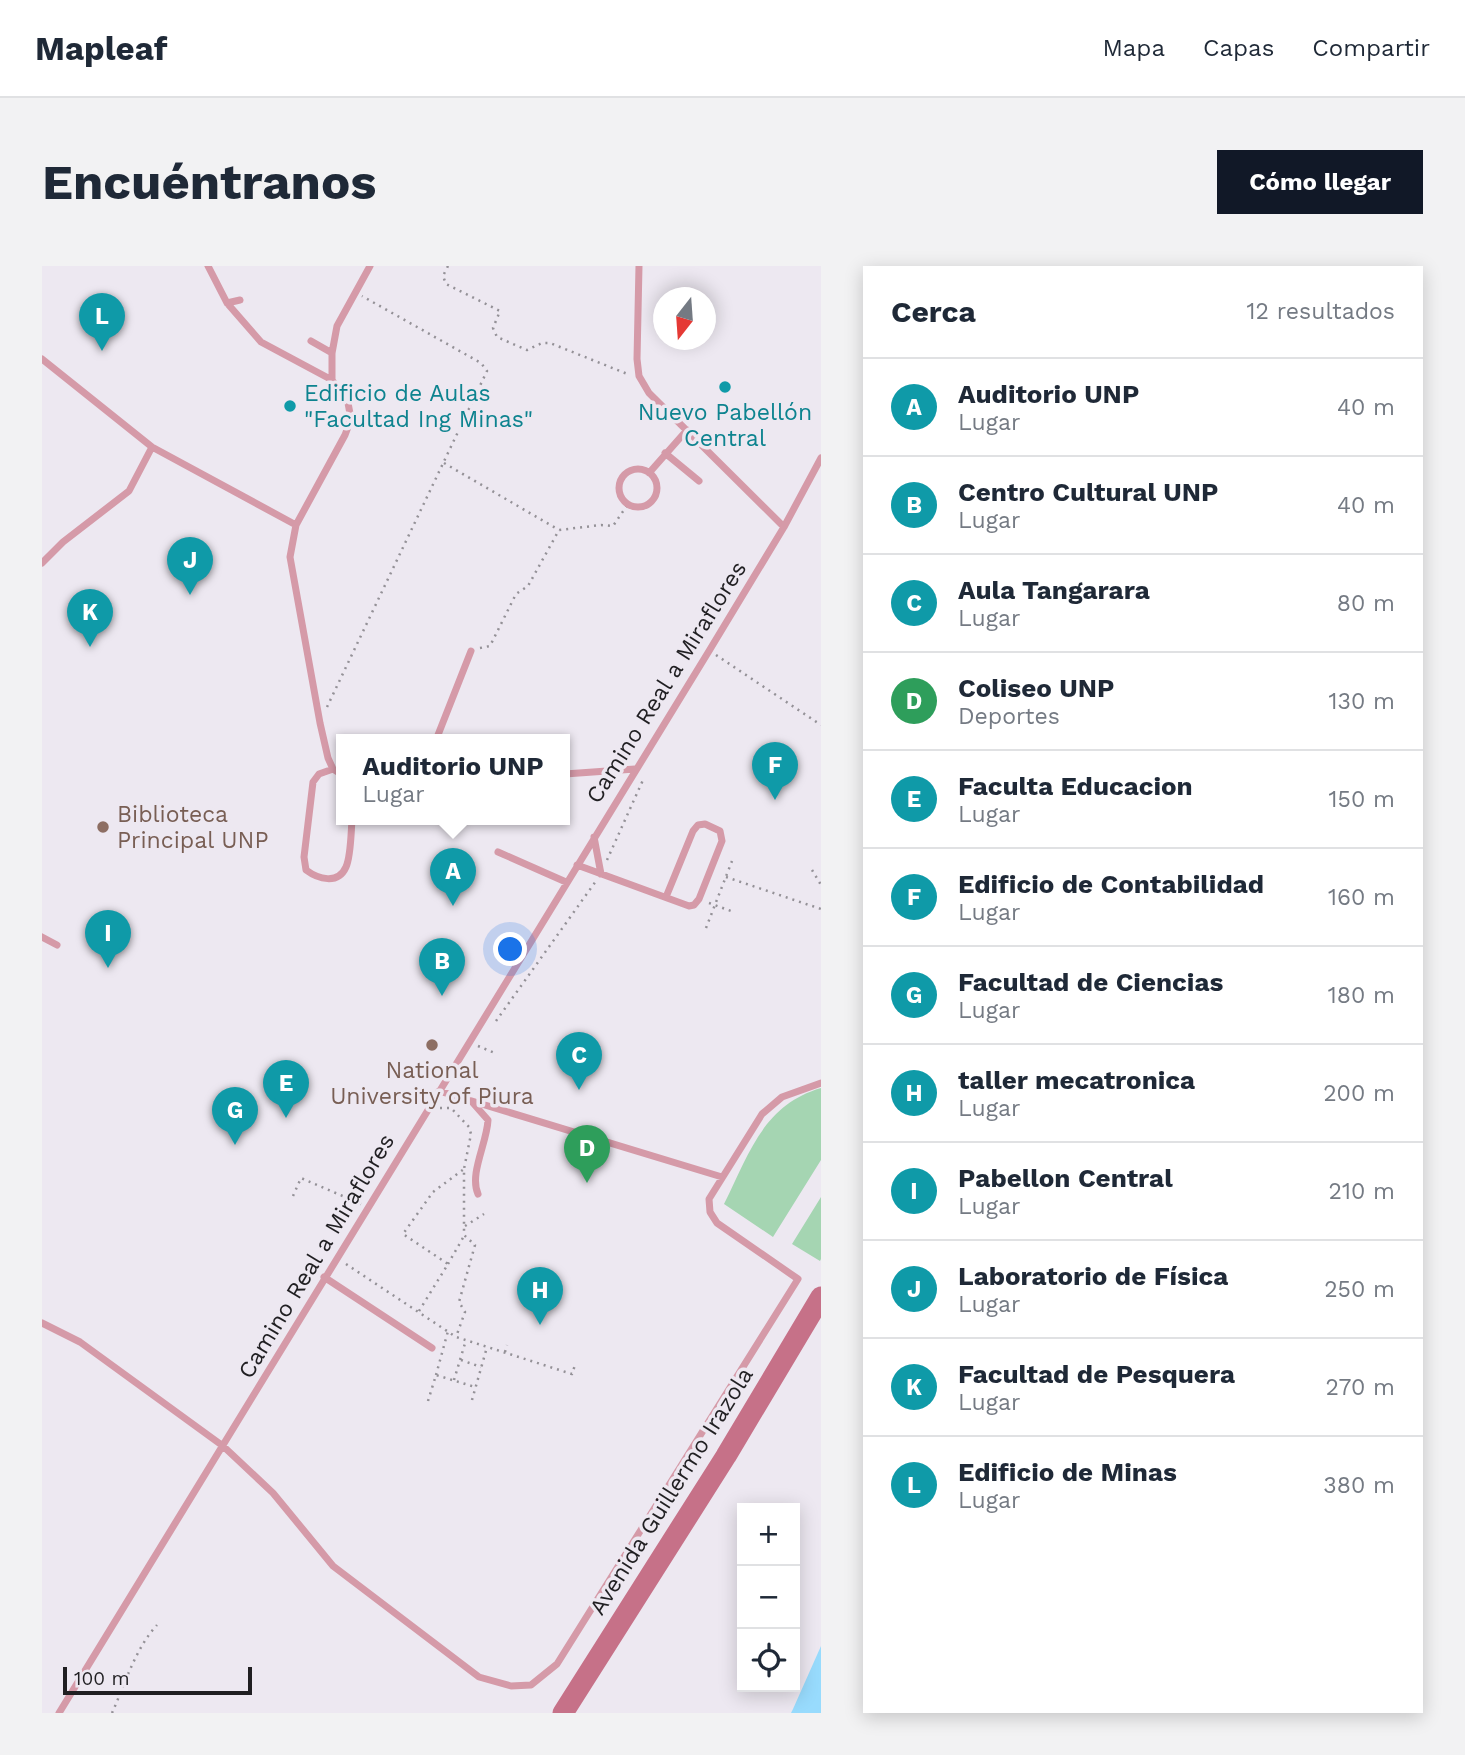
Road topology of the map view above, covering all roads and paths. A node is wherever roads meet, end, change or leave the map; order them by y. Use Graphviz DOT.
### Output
graph roads {
  1 [pos="208,266"];
  2 [pos="370,266"];
  3 [pos="448,266"];
  4 [pos="639,266"];
  5 [pos="356,293"];
  6 [pos="240,300"];
  7 [pos="227,303"];
  8 [pos="311,341"];
  9 [pos="332,353"];
  10 [pos="42,359"];
  11 [pos="332,380"];
  12 [pos="642,380"];
  13 [pos="687,430"];
  14 [pos="152,447"];
  15 [pos="666,453"];
  16 [pos="821,458"];
  17 [pos="444,462"];
  18 [pos="649,473"];
  19 [pos="699,481"];
  20 [pos="628,504"];
  21 [pos="296,525"];
  22 [pos="784,527"];
  23 [pos="559,530"];
  24 [pos="42,563"];
  25 [pos="709,651"];
  26 [pos="471,652"];
  27 [pos="320,723"];
  28 [pos="821,725"];
  29 [pos="438,734"];
  30 [pos="333,769"];
  31 [pos="635,769"];
  32 [pos="336,771"];
  33 [pos="570,774"];
  34 [pos="351,825"];
  35 [pos="594,837"];
  36 [pos="498,852"];
  37 [pos="732,861"];
  38 [pos="576,865"];
  39 [pos="812,870"];
  40 [pos="601,874"];
  41 [pos="726,877"];
  42 [pos="566,882"];
  43 [pos="821,885"];
  44 [pos="666,897"];
  45 [pos="699,899"];
  46 [pos="715,905"];
  47 [pos="821,909"];
  48 [pos="731,911"];
  49 [pos="706,928"];
  50 [pos="42,937"];
  51 [pos="57,945"];
  52 [pos="493,1024"];
  53 [pos="478,1046"];
  54 [pos="497,1054"];
  55 [pos="821,1083"];
  56 [pos="439,1091"];
  57 [pos="470,1100"];
  58 [pos="434,1108"];
  59 [pos="464,1169"];
  60 [pos="722,1177"];
  61 [pos="478,1194"];
  62 [pos="293,1196"];
  63 [pos="368,1207"];
  64 [pos="484,1214"];
  65 [pos="465,1226"];
  66 [pos="464,1235"];
  67 [pos="340,1260"];
  68 [pos="448,1264"];
  69 [pos="324,1277"];
  70 [pos="821,1297"];
  71 [pos="419,1312"];
  72 [pos="42,1322"];
  73 [pos="448,1331"];
  74 [pos="456,1337"];
  75 [pos="466,1340"];
  76 [pos="507,1345"];
  77 [pos="487,1347"];
  78 [pos="432,1348"];
  79 [pos="505,1352"];
  80 [pos="460,1360"];
  81 [pos="575,1365"];
  82 [pos="481,1367"];
  83 [pos="436,1375"];
  84 [pos="454,1380"];
  85 [pos="475,1387"];
  86 [pos="472,1400"];
  87 [pos="428,1401"];
  88 [pos="223,1446"];
  89 [pos="158,1625"];
  90 [pos="59,1713"];
  91 [pos="112,1713"];
  92 [pos="563,1713"];
  1 -- 7 [label="lane"];
  2 -- 5 [label="lane"];
  3 -- 12 [label="path"];
  4 -- 12 [label="lane"];
  5 -- 9 [label="lane"];
  5 -- 17 [label="path"];
  6 -- 7 [label="lane"];
  7 -- 11 [label="lane"];
  8 -- 9 [label="lane"];
  9 -- 11 [label="lane"];
  10 -- 14 [label="lane"];
  11 -- 21 [label="lane"];
  12 -- 13 [label="lane"];
  13 -- 15 [label="lane"];
  13 -- 22 [label="lane"];
  14 -- 21 [label="lane"];
  14 -- 24 [label="lane"];
  15 -- 18 [label="lane"];
  15 -- 19 [label="lane"];
  16 -- 22 [label="lane, Camino Real a Miraflores"];
  17 -- 23 [label="path"];
  17 -- 27 [label="path"];
  18 -- 20 [label="lane"];
  18 -- 20 [label="lane"];
  20 -- 23 [label="path"];
  21 -- 27 [label="lane"];
  22 -- 25 [label="lane, Camino Real a Miraflores"];
  23 -- 26 [label="path"];
  25 -- 28 [label="path"];
  25 -- 31 [label="lane, Camino Real a Miraflores"];
  26 -- 29 [label="lane"];
  27 -- 30 [label="lane"];
  30 -- 32 [label="lane"];
  30 -- 34 [label="lane"];
  31 -- 33 [label="lane"];
  31 -- 35 [label="lane, Camino Real a Miraflores"];
  31 -- 40 [label="path"];
  35 -- 38 [label="lane, Camino Real a Miraflores"];
  35 -- 40 [label="lane"];
  36 -- 42 [label="lane"];
  37 -- 41 [label="path"];
  38 -- 40 [label="lane"];
  38 -- 42 [label="lane, Camino Real a Miraflores"];
  39 -- 43 [label="path"];
  40 -- 44 [label="lane"];
  40 -- 52 [label="path"];
  41 -- 46 [label="path"];
  41 -- 47 [label="path"];
  42 -- 56 [label="lane, Camino Real a Miraflores"];
  44 -- 45 [label="lane"];
  44 -- 45 [label="lane"];
  45 -- 46 [label="path"];
  46 -- 48 [label="path"];
  46 -- 49 [label="path"];
  50 -- 51 [label="lane"];
  53 -- 54 [label="path"];
  55 -- 60 [label="lane"];
  56 -- 57 [label="lane"];
  56 -- 63 [label="lane, Camino Real a Miraflores"];
  57 -- 60 [label="lane"];
  57 -- 61 [label="lane"];
  58 -- 59 [label="path"];
  59 -- 65 [label="path"];
  59 -- 68 [label="path"];
  60 -- 88 [label="lane"];
  62 -- 63 [label="path"];
  63 -- 69 [label="lane, Camino Real a Miraflores"];
  64 -- 65 [label="path"];
  65 -- 66 [label="path"];
  66 -- 68 [label="path"];
  66 -- 74 [label="path"];
  67 -- 71 [label="path"];
  68 -- 71 [label="path"];
  69 -- 78 [label="lane"];
  69 -- 88 [label="lane, Camino Real a Miraflores"];
  70 -- 92 [label="main road, Avenida Guillermo Irazola"];
  71 -- 73 [label="path"];
  72 -- 88 [label="lane"];
  73 -- 74 [label="path"];
  73 -- 83 [label="path"];
  74 -- 75 [label="path"];
  75 -- 77 [label="path"];
  75 -- 80 [label="path"];
  76 -- 79 [label="path"];
  77 -- 79 [label="path"];
  77 -- 82 [label="path"];
  79 -- 81 [label="path"];
  80 -- 82 [label="path"];
  80 -- 84 [label="path"];
  82 -- 85 [label="path"];
  83 -- 84 [label="path"];
  83 -- 87 [label="path"];
  84 -- 85 [label="path"];
  85 -- 86 [label="path"];
  88 -- 90 [label="lane, Camino Real a Miraflores"];
  89 -- 91 [label="path"];
}
